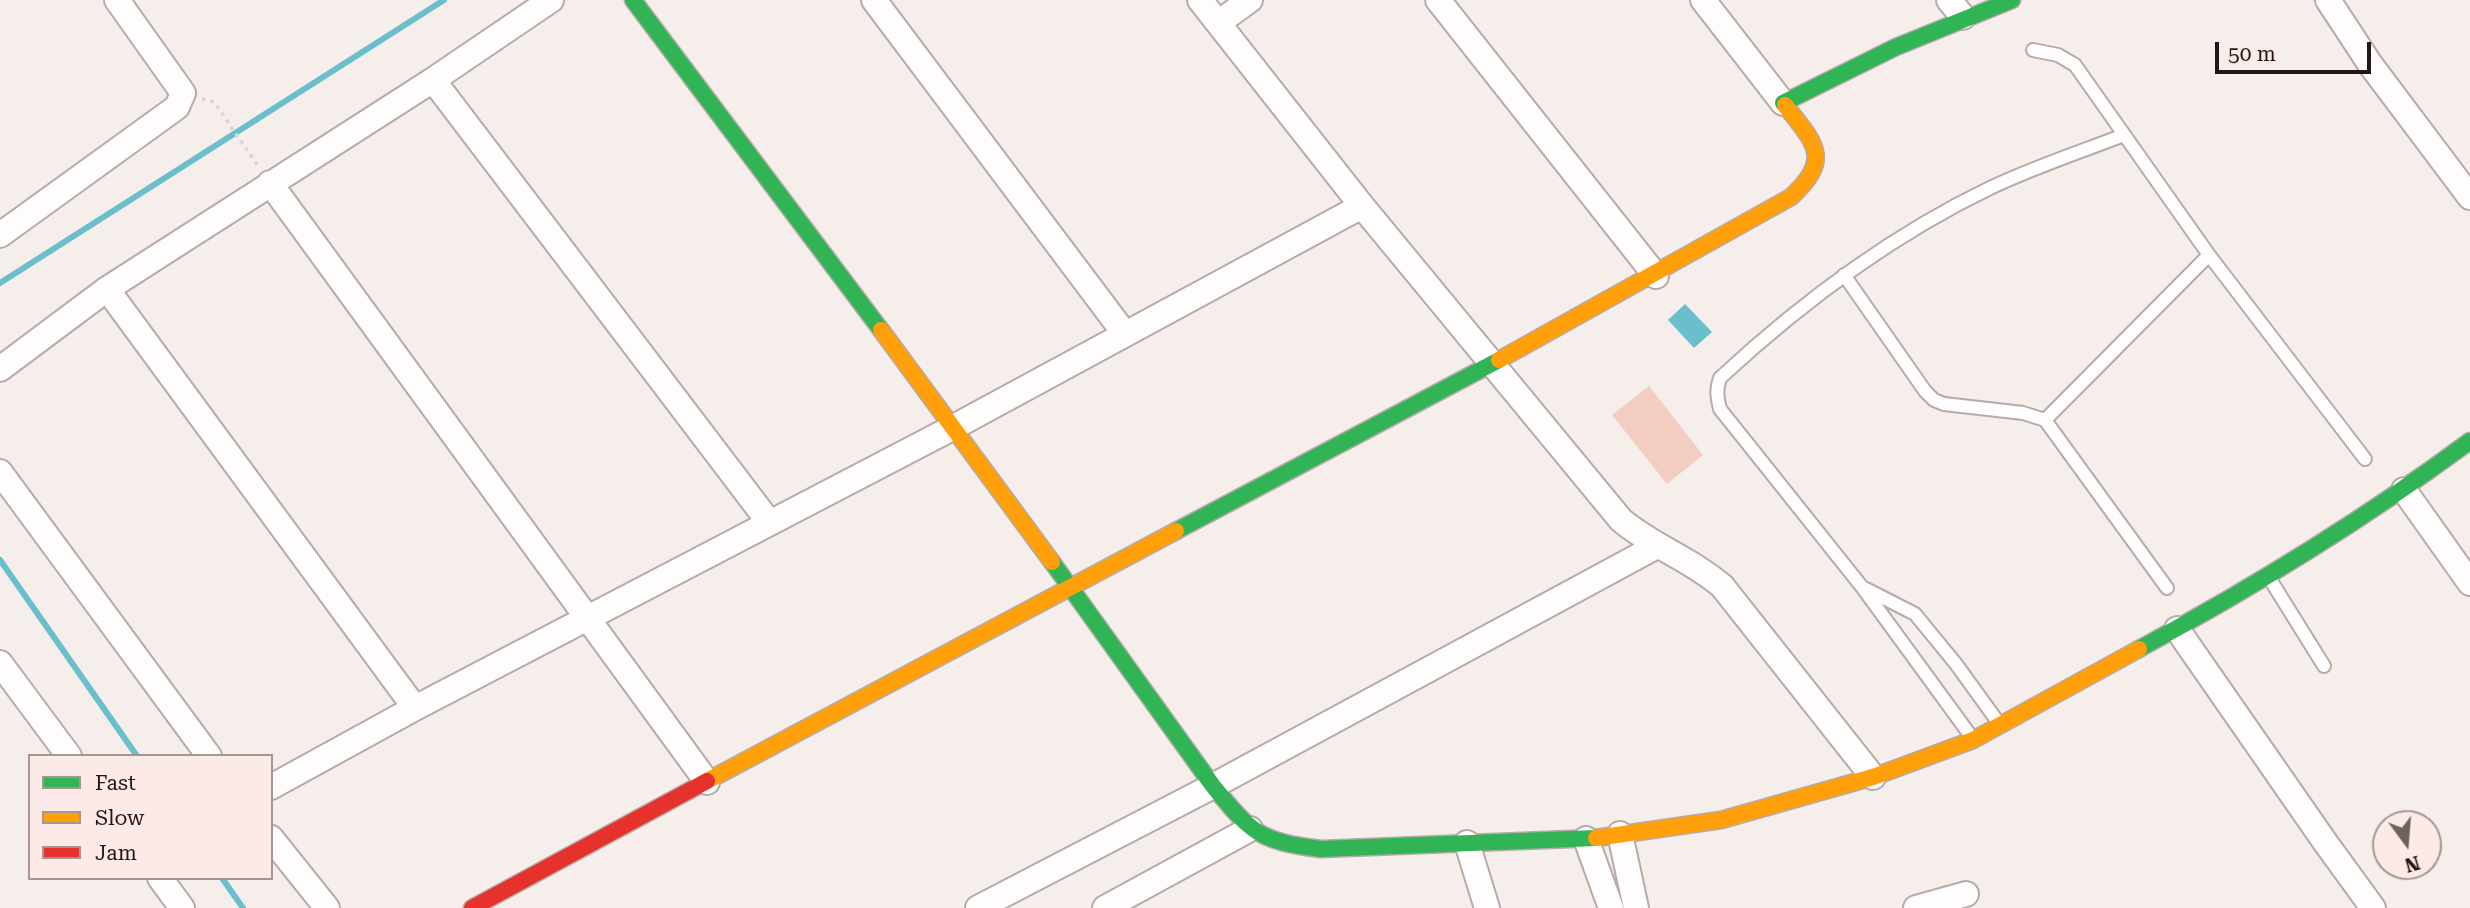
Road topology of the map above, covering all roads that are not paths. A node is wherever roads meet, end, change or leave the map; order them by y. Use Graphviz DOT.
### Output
graph roads {
  1 [pos="117,0"];
  2 [pos="551,0"];
  3 [pos="633,0"];
  4 [pos="874,0"];
  5 [pos="1200,0"];
  6 [pos="1250,0"];
  7 [pos="1438,0"];
  8 [pos="1703,0"];
  9 [pos="2012,0"];
  10 [pos="2328,0"];
  11 [pos="1956,9"];
  12 [pos="1218,23"];
  13 [pos="2033,50"];
  14 [pos="433,80"];
  15 [pos="1783,103"];
  16 [pos="2124,135"];
  17 [pos="270,183"];
  18 [pos="2470,197"];
  19 [pos="1362,205"];
  20 [pos="4,224"];
  21 [pos="2209,255"];
  22 [pos="1844,275"];
  23 [pos="1656,276"];
  24 [pos="107,289"];
  25 [pos="1125,334"];
  26 [pos="1494,364"];
  27 [pos="0,369"];
  28 [pos="2045,420"];
  29 [pos="954,427"];
  30 [pos="2470,441"];
  31 [pos="2365,460"];
  32 [pos="0,472"];
  33 [pos="2404,490"];
  34 [pos="769,522"];
  35 [pos="1657,546"];
  36 [pos="2268,575"];
  37 [pos="2470,583"];
  38 [pos="1862,587"];
  39 [pos="1068,588"];
  40 [pos="2167,588"];
  41 [pos="589,618"];
  42 [pos="2177,629"];
  43 [pos="0,663"];
  44 [pos="2324,666"];
  45 [pos="415,708"];
  46 [pos="2000,726"];
  47 [pos="1973,740"];
  48 [pos="68,754"];
  49 [pos="208,754"];
  50 [pos="1873,777"];
  51 [pos="707,782"];
  52 [pos="273,786"];
  53 [pos="1213,786"];
  54 [pos="1250,829"];
  55 [pos="1620,834"];
  56 [pos="1586,839"];
  57 [pos="273,840"];
  58 [pos="1466,843"];
  59 [pos="161,880"];
  60 [pos="1966,894"];
  61 [pos="182,908"];
  62 [pos="327,908"];
  63 [pos="472,908"];
  64 [pos="978,908"];
  65 [pos="1105,908"];
  66 [pos="1487,908"];
  67 [pos="1611,908"];
  68 [pos="1636,908"];
  69 [pos="1916,908"];
  70 [pos="2373,908"];
  1 -- 20 [label="street"];
  2 -- 14 [label="street"];
  3 -- 29 [label="street"];
  4 -- 25 [label="street"];
  5 -- 12 [label="street"];
  6 -- 12 [label="street"];
  7 -- 23 [label="street"];
  8 -- 15 [label="street"];
  9 -- 11 [label="street"];
  10 -- 18 [label="street"];
  11 -- 15 [label="street"];
  12 -- 19 [label="street"];
  13 -- 16 [label="lane"];
  14 -- 17 [label="street"];
  14 -- 34 [label="street"];
  15 -- 23 [label="street"];
  16 -- 21 [label="lane"];
  16 -- 22 [label="lane"];
  17 -- 24 [label="street"];
  17 -- 41 [label="street"];
  19 -- 25 [label="street"];
  19 -- 26 [label="street"];
  21 -- 28 [label="lane"];
  21 -- 31 [label="lane"];
  22 -- 28 [label="lane"];
  22 -- 38 [label="lane"];
  23 -- 26 [label="street"];
  24 -- 27 [label="street"];
  24 -- 45 [label="street"];
  25 -- 29 [label="street"];
  26 -- 35 [label="street"];
  26 -- 39 [label="street"];
  28 -- 40 [label="lane"];
  29 -- 34 [label="street"];
  29 -- 39 [label="street"];
  30 -- 33 [label="street"];
  32 -- 49 [label="street"];
  33 -- 36 [label="street"];
  33 -- 37 [label="street"];
  34 -- 41 [label="street"];
  35 -- 50 [label="street"];
  35 -- 53 [label="street"];
  36 -- 42 [label="street"];
  36 -- 44 [label="lane"];
  38 -- 46 [label="lane"];
  38 -- 47 [label="lane"];
  39 -- 51 [label="street"];
  39 -- 53 [label="street"];
  41 -- 45 [label="street"];
  41 -- 51 [label="street"];
  42 -- 46 [label="street"];
  42 -- 70 [label="street"];
  43 -- 48 [label="street"];
  45 -- 52 [label="street"];
  46 -- 47 [label="street"];
  47 -- 50 [label="street"];
  50 -- 55 [label="street"];
  51 -- 63 [label="street"];
  53 -- 54 [label="street"];
  53 -- 64 [label="street"];
  54 -- 58 [label="street"];
  54 -- 65 [label="street"];
  55 -- 56 [label="street"];
  55 -- 68 [label="street"];
  56 -- 58 [label="street"];
  56 -- 67 [label="street"];
  57 -- 62 [label="street"];
  58 -- 66 [label="street"];
  59 -- 61 [label="street"];
  60 -- 69 [label="street"];
}
